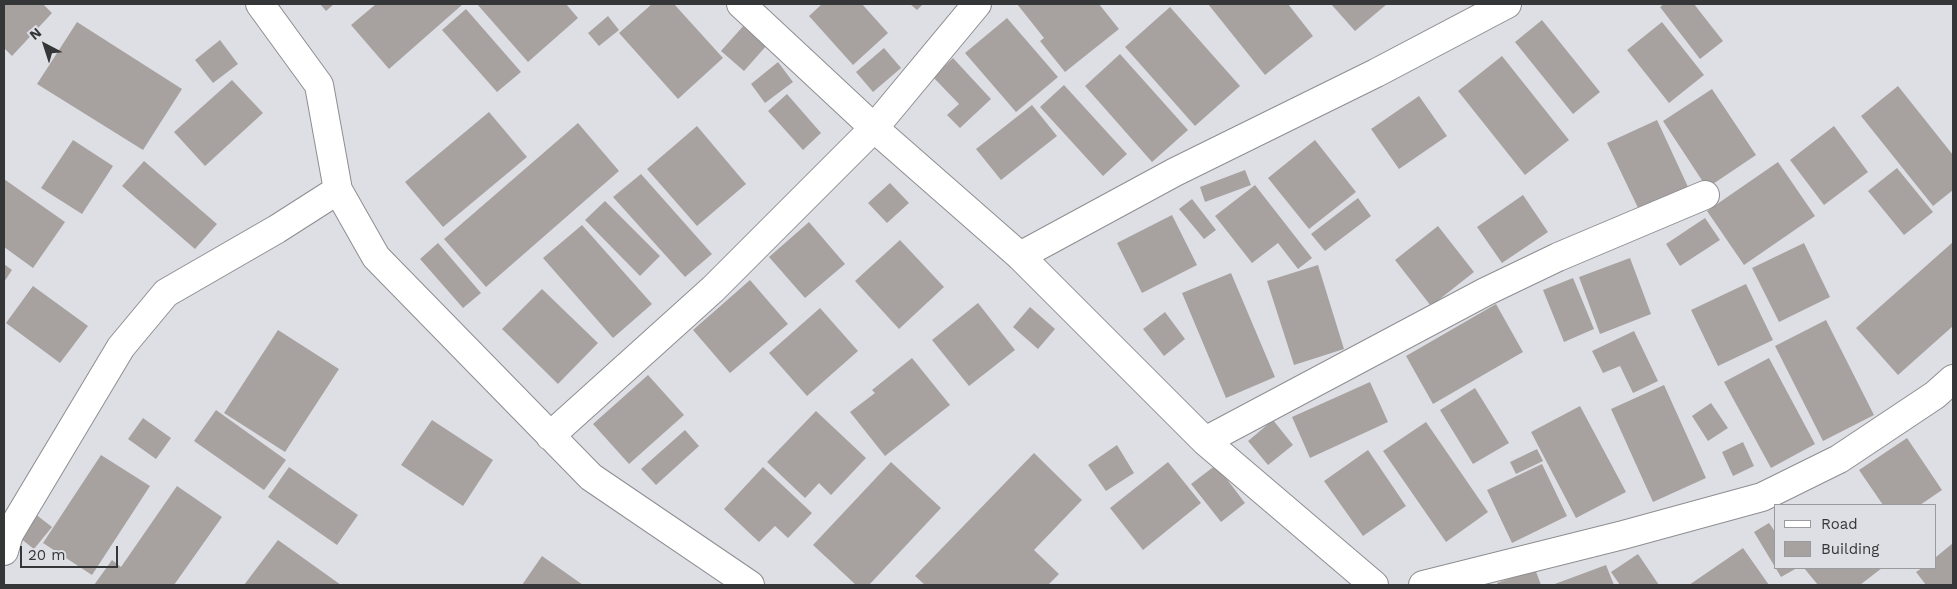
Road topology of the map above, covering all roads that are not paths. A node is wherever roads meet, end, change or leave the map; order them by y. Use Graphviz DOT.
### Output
graph roads {
  1 [pos="260,4"];
  2 [pos="741,4"];
  3 [pos="977,4"];
  4 [pos="1508,4"];
  5 [pos="874,128"];
  6 [pos="338,190"];
  7 [pos="1705,195"];
  8 [pos="1020,256"];
  9 [pos="1953,379"];
  10 [pos="550,436"];
  11 [pos="1205,441"];
  12 [pos="4,550"];
  13 [pos="750,585"];
  14 [pos="1374,585"];
  15 [pos="1423,585"];
  1 -- 6 [label="street"];
  2 -- 5 [label="street"];
  3 -- 5 [label="street"];
  4 -- 8 [label="street"];
  5 -- 8 [label="street"];
  5 -- 10 [label="street"];
  6 -- 10 [label="street"];
  6 -- 12 [label="street"];
  7 -- 11 [label="street"];
  8 -- 11 [label="street"];
  9 -- 15 [label="street"];
  10 -- 13 [label="street"];
  11 -- 14 [label="street"];
}
